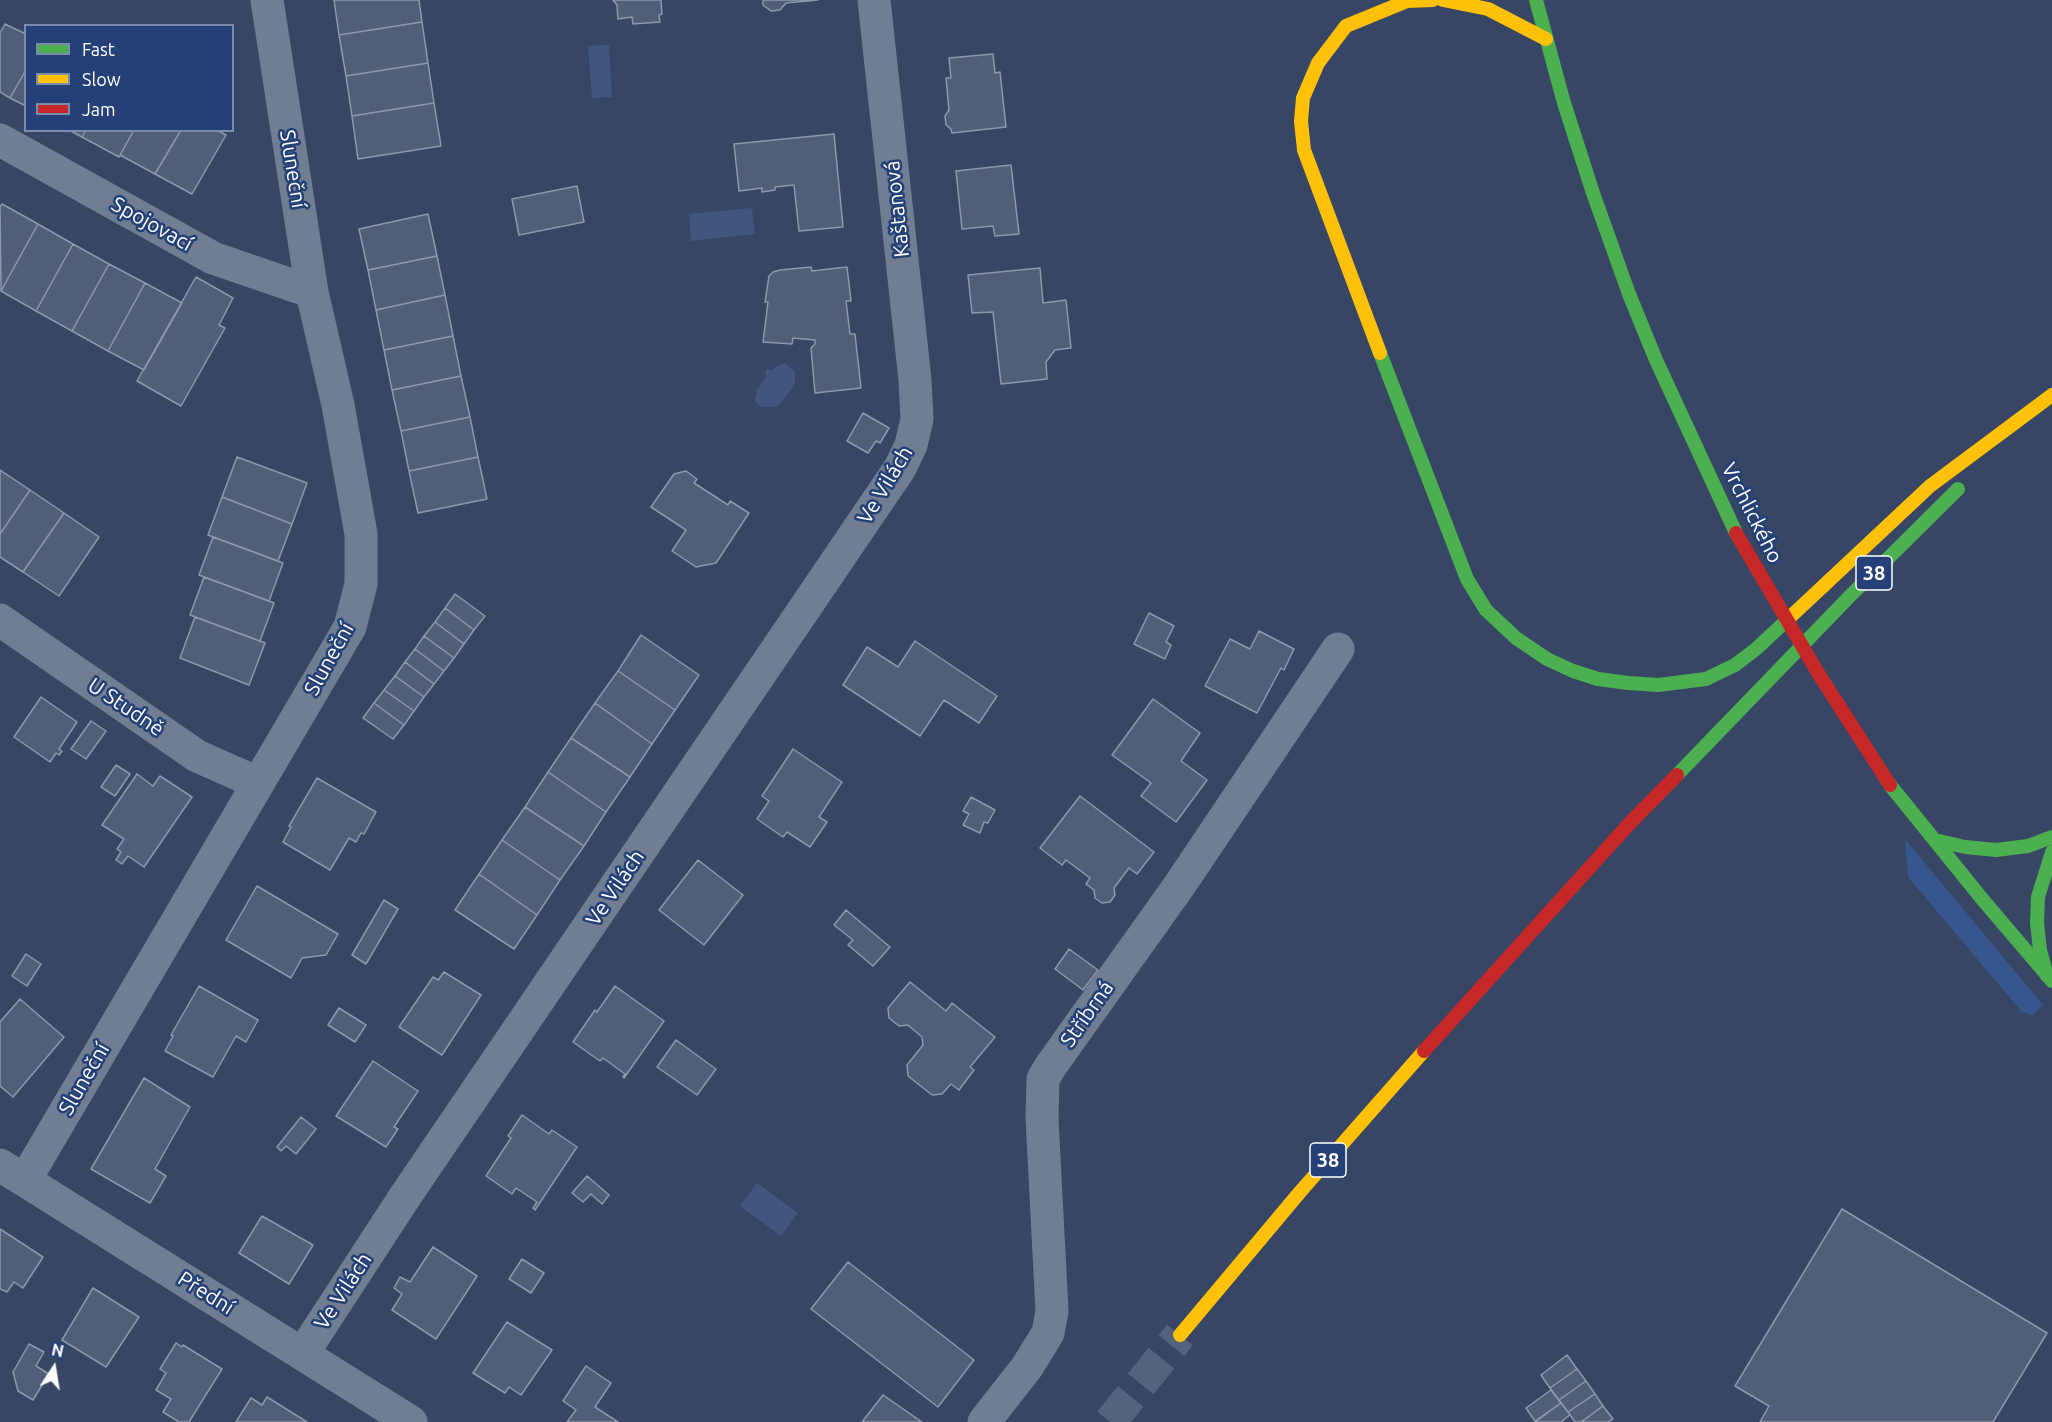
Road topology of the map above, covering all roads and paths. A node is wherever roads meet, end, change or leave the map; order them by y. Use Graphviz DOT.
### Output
graph roads {
  1 [pos="267,0"];
  2 [pos="874,0"];
  3 [pos="1372,0"];
  4 [pos="1433,0"];
  5 [pos="1443,0"];
  6 [pos="1536,0"];
  7 [pos="1346,26"];
  8 [pos="1546,39"];
  9 [pos="0,140"];
  10 [pos="312,292"];
  11 [pos="2052,396"];
  12 [pos="917,419"];
  13 [pos="1984,463"];
  14 [pos="1968,480"];
  15 [pos="0,620"];
  16 [pos="1338,649"];
  17 [pos="258,783"];
  18 [pos="2052,837"];
  19 [pos="1935,840"];
  20 [pos="2052,852"];
  21 [pos="2050,979"];
  22 [pos="12,1173"];
  23 [pos="1180,1335"];
  24 [pos="303,1353"];
  25 [pos="411,1422"];
  26 [pos="984,1422"];
  1 -- 10 [label="street, Sluneční"];
  2 -- 12 [label="street, Kaštanová"];
  3 -- 7 [label="main road"];
  4 -- 7 [label="main road"];
  5 -- 8 [label="main road"];
  6 -- 8 [label="main road, Vrchlického"];
  7 -- 11 [label="main road"];
  8 -- 19 [label="main road, Vrchlického, bridge"];
  9 -- 10 [label="street, Spojovací"];
  10 -- 17 [label="street, Sluneční"];
  11 -- 13 [label="main road"];
  12 -- 24 [label="street, Ve Vilách"];
  14 -- 23 [label="main road, 38"];
  15 -- 17 [label="street, U Studně"];
  16 -- 26 [label="street, Stříbrná"];
  17 -- 22 [label="street, Sluneční"];
  18 -- 19 [label="main road"];
  19 -- 21 [label="main road, Vrchlického"];
  20 -- 21 [label="main road"];
  22 -- 24 [label="street, Přední"];
  24 -- 25 [label="street, Přední"];
}
